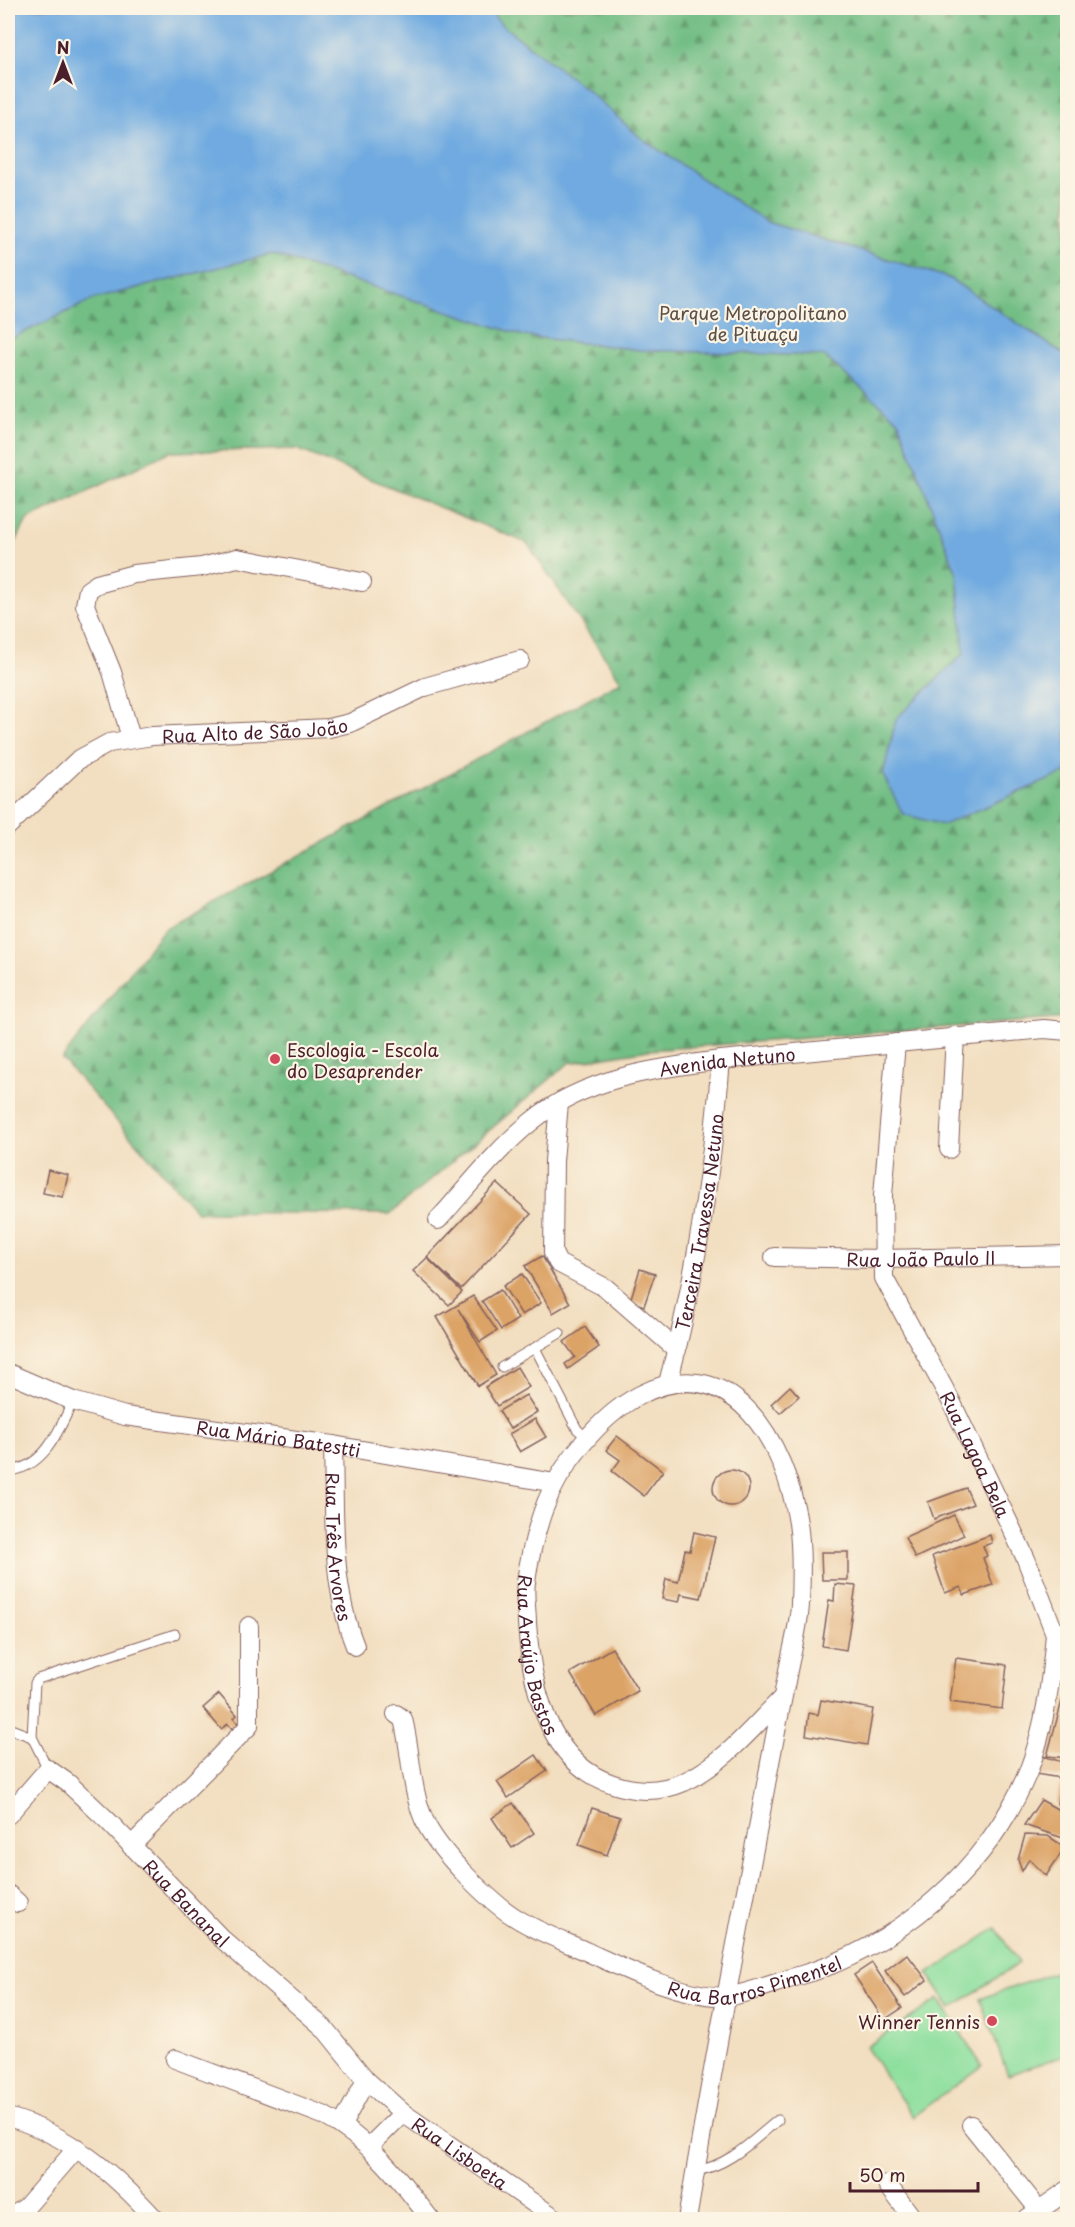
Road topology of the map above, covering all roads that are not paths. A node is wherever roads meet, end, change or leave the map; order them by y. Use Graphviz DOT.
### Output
graph roads {
  1 [pos="362,582"];
  2 [pos="520,660"];
  3 [pos="131,738"];
  4 [pos="8,826"];
  5 [pos="1068,1031"];
  6 [pos="955,1036"];
  7 [pos="896,1043"];
  8 [pos="721,1060"];
  9 [pos="560,1103"];
  10 [pos="949,1149"];
  11 [pos="438,1220"];
  12 [pos="1068,1255"];
  13 [pos="774,1257"];
  14 [pos="882,1259"];
  15 [pos="560,1333"];
  16 [pos="535,1348"];
  17 [pos="677,1350"];
  18 [pos="502,1367"];
  19 [pos="8,1373"];
  20 [pos="668,1383"];
  21 [pos="73,1401"];
  22 [pos="587,1438"];
  23 [pos="333,1445"];
  24 [pos="8,1471"];
  25 [pos="555,1483"];
  26 [pos="249,1626"];
  27 [pos="175,1634"];
  28 [pos="1055,1634"];
  29 [pos="355,1646"];
  30 [pos="1068,1650"];
  31 [pos="1059,1671"];
  32 [pos="783,1698"];
  33 [pos="396,1714"];
  34 [pos="8,1728"];
  35 [pos="32,1737"];
  36 [pos="48,1769"];
  37 [pos="8,1815"];
  38 [pos="131,1846"];
  39 [pos="725,1997"];
  40 [pos="175,2059"];
  41 [pos="366,2080"];
  42 [pos="403,2113"];
  43 [pos="8,2117"];
  44 [pos="777,2120"];
  45 [pos="342,2125"];
  46 [pos="970,2125"];
  47 [pos="370,2146"];
  48 [pos="76,2148"];
  49 [pos="695,2171"];
  50 [pos="887,2184"];
  51 [pos="1068,2190"];
  52 [pos="24,2213"];
  53 [pos="535,2213"];
  54 [pos="1032,2215"];
  55 [pos="8,2219"];
  56 [pos="156,2220"];
  57 [pos="431,2220"];
  58 [pos="558,2220"];
  59 [pos="687,2220"];
  60 [pos="914,2220"];
  1 -- 3 [label="street"];
  2 -- 3 [label="street, Rua Alto de São João"];
  3 -- 4 [label="street, Rua Alto de São João"];
  5 -- 6 [label="street, Avenida Netuno"];
  6 -- 7 [label="street, Avenida Netuno"];
  6 -- 10 [label="street"];
  7 -- 8 [label="street, Avenida Netuno"];
  7 -- 14 [label="street, Rua Lagoa Bela"];
  8 -- 9 [label="street, Avenida Netuno"];
  8 -- 17 [label="street, Terceira Travessa Netuno"];
  9 -- 11 [label="street, Avenida Netuno"];
  9 -- 17 [label="street"];
  12 -- 14 [label="street, Rua João Paulo II"];
  13 -- 14 [label="street, Rua João Paulo II"];
  14 -- 28 [label="street, Rua Lagoa Bela"];
  15 -- 16 [label="lane"];
  16 -- 18 [label="lane"];
  16 -- 22 [label="lane"];
  17 -- 20 [label="street, Terceira Travessa Netuno"];
  19 -- 21 [label="street, Rua Mário Batestti"];
  20 -- 22 [label="street, Rua Araújo Bastos"];
  20 -- 32 [label="street, Rua Araújo Bastos"];
  21 -- 23 [label="street, Rua Mário Batestti"];
  21 -- 24 [label="lane"];
  22 -- 25 [label="street, Rua Araújo Bastos"];
  23 -- 25 [label="street, Rua Mário Batestti"];
  23 -- 29 [label="street, Rua Três Arvores"];
  25 -- 32 [label="street, Rua Araújo Bastos"];
  26 -- 38 [label="street"];
  27 -- 35 [label="lane"];
  28 -- 30 [label="street, Rua Lagoa Bela"];
  28 -- 31 [label="street, Rua Barros Pimentel"];
  31 -- 39 [label="street, Rua Barros Pimentel"];
  32 -- 39 [label="street, Rua Araújo Bastos"];
  33 -- 39 [label="street, Rua Barros Pimentel"];
  34 -- 35 [label="lane"];
  35 -- 36 [label="lane"];
  36 -- 37 [label="street"];
  36 -- 38 [label="street, Rua Bananal"];
  38 -- 41 [label="street, Rua Bananal"];
  39 -- 49 [label="street, Rua Araújo Bastos"];
  40 -- 45 [label="street"];
  41 -- 42 [label="street, Rua Lisboeta"];
  41 -- 45 [label="street"];
  42 -- 47 [label="street"];
  42 -- 53 [label="street, Rua Lisboeta"];
  43 -- 48 [label="street"];
  44 -- 49 [label="lane"];
  45 -- 47 [label="street"];
  46 -- 54 [label="street"];
  47 -- 57 [label="street"];
  48 -- 52 [label="street"];
  48 -- 56 [label="street"];
  49 -- 59 [label="street, Rua Araújo Bastos"];
  50 -- 60 [label="street"];
  51 -- 54 [label="street"];
  52 -- 55 [label="street"];
  53 -- 58 [label="street, Rua Lisboeta"];
}
